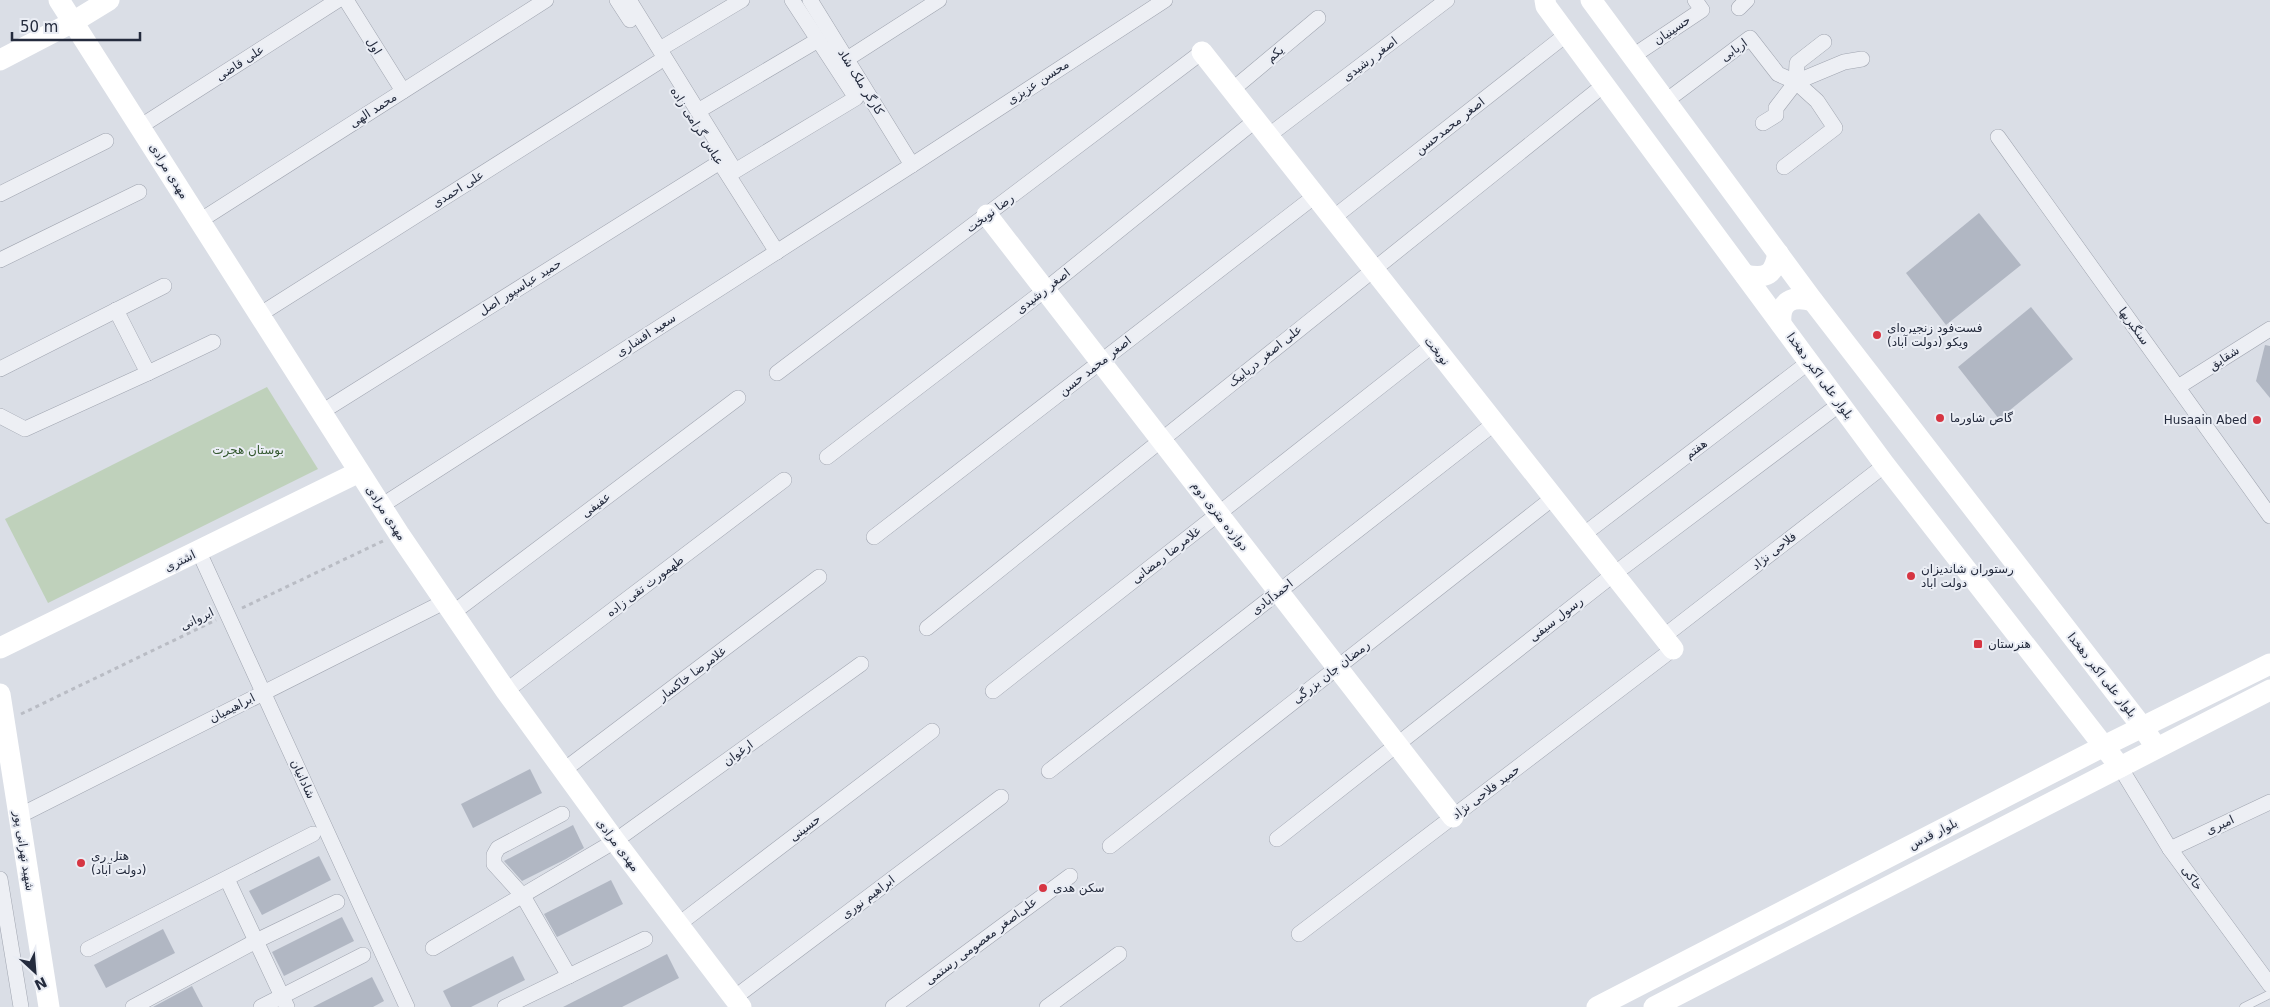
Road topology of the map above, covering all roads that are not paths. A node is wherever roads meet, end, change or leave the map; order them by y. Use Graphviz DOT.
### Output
graph roads {
  1 [pos="59,0"];
  2 [pos="109,0"];
  3 [pos="338,0"];
  4 [pos="346,0"];
  5 [pos="546,0"];
  6 [pos="617,0"];
  7 [pos="629,0"];
  8 [pos="742,0"];
  9 [pos="792,0"];
  10 [pos="810,0"];
  11 [pos="939,0"];
  12 [pos="1165,0"];
  13 [pos="1447,0"];
  14 [pos="1545,0"];
  15 [pos="1591,0"];
  16 [pos="1695,0"];
  17 [pos="1318,18"];
  18 [pos="73,22"];
  19 [pos="1566,34"];
  20 [pos="818,40"];
  21 [pos="1824,42"];
  22 [pos="1202,52"];
  23 [pos="658,56"];
  24 [pos="1633,56"];
  25 [pos="846,59"];
  26 [pos="1862,59"];
  27 [pos="0,60"];
  28 [pos="1796,82"];
  29 [pos="1604,85"];
  30 [pos="1232,90"];
  31 [pos="403,91"];
  32 [pos="1666,101"];
  33 [pos="698,112"];
  34 [pos="1763,123"];
  35 [pos="141,126"];
  36 [pos="1262,128"];
  37 [pos="1998,136"];
  38 [pos="106,141"];
  39 [pos="720,162"];
  40 [pos="912,165"];
  41 [pos="1784,167"];
  42 [pos="139,192"];
  43 [pos="0,194"];
  44 [pos="1316,196"];
  45 [pos="987,215"];
  46 [pos="1333,218"];
  47 [pos="200,220"];
  48 [pos="777,252"];
  49 [pos="1778,253"];
  50 [pos="0,260"];
  51 [pos="1373,269"];
  52 [pos="1745,275"];
  53 [pos="164,286"];
  54 [pos="1044,290"];
  55 [pos="1813,300"];
  56 [pos="116,310"];
  57 [pos="259,315"];
  58 [pos="1781,324"];
  59 [pos="2270,328"];
  60 [pos="213,342"];
  61 [pos="1433,345"];
  62 [pos="1100,362"];
  63 [pos="1809,362"];
  64 [pos="0,369"];
  65 [pos="148,373"];
  66 [pos="777,373"];
  67 [pos="2178,388"];
  68 [pos="738,398"];
  69 [pos="1840,404"];
  70 [pos="320,412"];
  71 [pos="0,416"];
  72 [pos="1495,423"];
  73 [pos="1161,440"];
  74 [pos="827,457"];
  75 [pos="1886,465"];
  76 [pos="359,472"];
  77 [pos="784,480"];
  78 [pos="1553,498"];
  79 [pos="381,506"];
  80 [pos="1218,514"];
  81 [pos="2270,516"];
  82 [pos="1583,535"];
  83 [pos="874,537"];
  84 [pos="199,552"];
  85 [pos="1614,574"];
  86 [pos="819,577"];
  87 [pos="1279,592"];
  88 [pos="450,607"];
  89 [pos="927,628"];
  90 [pos="1668,643"];
  91 [pos="0,648"];
  92 [pos="861,664"];
  93 [pos="2270,664"];
  94 [pos="1337,667"];
  95 [pos="2270,690"];
  96 [pos="506,691"];
  97 [pos="993,691"];
  98 [pos="263,693"];
  99 [pos="0,694"];
  100 [pos="2143,728"];
  101 [pos="932,731"];
  102 [pos="1396,744"];
  103 [pos="2104,746"];
  104 [pos="2156,747"];
  105 [pos="2120,767"];
  106 [pos="6,769"];
  107 [pos="564,770"];
  108 [pos="1049,772"];
  109 [pos="1001,797"];
  110 [pos="2270,802"];
  111 [pos="562,814"];
  112 [pos="19,816"];
  113 [pos="1453,817"];
  114 [pos="313,834"];
  115 [pos="1277,839"];
  116 [pos="615,842"];
  117 [pos="1110,846"];
  118 [pos="2170,849"];
  119 [pos="1070,876"];
  120 [pos="0,879"];
  121 [pos="227,879"];
  122 [pos="523,896"];
  123 [pos="337,902"];
  124 [pos="679,924"];
  125 [pos="1299,934"];
  126 [pos="645,939"];
  127 [pos="256,942"];
  128 [pos="88,948"];
  129 [pos="433,948"];
  130 [pos="1118,954"];
  131 [pos="363,955"];
  132 [pos="568,976"];
  133 [pos="2270,985"];
  134 [pos="2270,994"];
  135 [pos="284,1002"];
  136 [pos="737,1002"];
  137 [pos="21,1007"];
  138 [pos="49,1007"];
  139 [pos="132,1007"];
  140 [pos="260,1007"];
  141 [pos="407,1007"];
  142 [pos="504,1007"];
  143 [pos="893,1007"];
  144 [pos="1047,1007"];
  145 [pos="1597,1007"];
  146 [pos="1654,1007"];
  147 [pos="2244,1007"];
  1 -- 18 [label="street, مهدی مرادی"];
  2 -- 18 [label="street"];
  3 -- 35 [label="street, علی قاضی"];
  4 -- 31 [label="street, اول"];
  5 -- 31 [label="street, محمد الهی"];
  6 -- 23 [label="street, عباس گرامی زاده"];
  7 -- 23 [label="street"];
  8 -- 23 [label="street, علی احمدی"];
  9 -- 20 [label="street"];
  10 -- 25 [label="street, کارگر ملک شاد"];
  11 -- 25 [label="street"];
  12 -- 40 [label="street, محسن عزیزی"];
  13 -- 36 [label="street, اصغر رشیدی"];
  14 -- 19 [label="street, بلوار علی اکبر دهخدا"];
  15 -- 24 [label="street, بلوار علی اکبر دهخدا"];
  16 -- 24 [label="street, حسینیان"];
  17 -- 30 [label="street, یکم"];
  18 -- 27 [label="street"];
  18 -- 35 [label="street, مهدی مرادی"];
  19 -- 29 [label="street, بلوار علی اکبر دهخدا"];
  19 -- 46 [label="street, اصغر محمدحسن"];
  20 -- 33 [label="street"];
  20 -- 33 [label="street"];
  21 -- 28 [label="street"];
  22 -- 30 [label="street, نوبخت"];
  22 -- 45 [label="street, رضا نوبخت"];
  23 -- 33 [label="street"];
  23 -- 39 [label="street, عباس گرامی زاده"];
  23 -- 57 [label="street, علی احمدی"];
  24 -- 32 [label="street, بلوار علی اکبر دهخدا"];
  25 -- 40 [label="street, کارگر ملک شاد"];
  26 -- 28 [label="street"];
  28 -- 32 [label="street, اربابی"];
  28 -- 34 [label="street"];
  28 -- 41 [label="street, اربابی"];
  29 -- 51 [label="street, علی اصغر دریابیک"];
  29 -- 52 [label="street, بلوار علی اکبر دهخدا"];
  30 -- 36 [label="street, نوبخت"];
  31 -- 47 [label="street, محمد الهی"];
  32 -- 49 [label="street, بلوار علی اکبر دهخدا"];
  35 -- 47 [label="street, مهدی مرادی"];
  36 -- 44 [label="street, نوبخت"];
  36 -- 54 [label="street, اصغر رشیدی"];
  37 -- 67 [label="street, سنگبریها"];
  38 -- 43 [label="street"];
  39 -- 48 [label="street, عباس گرامی زاده"];
  39 -- 70 [label="street, حمید عباسپور اصل"];
  40 -- 48 [label="street, سعید افشاری"];
  42 -- 50 [label="street"];
  44 -- 46 [label="street, نوبخت"];
  44 -- 62 [label="street, اصغر محمد حسن"];
  45 -- 54 [label="street, دوازده متری دوم"];
  45 -- 66 [label="street, رضا نوبخت"];
  46 -- 51 [label="street, نوبخت"];
  47 -- 57 [label="street, مهدی مرادی"];
  48 -- 79 [label="street, سعید افشاری"];
  49 -- 52 [label="street"];
  49 -- 55 [label="street, بلوار علی اکبر دهخدا"];
  51 -- 61 [label="street, نوبخت"];
  51 -- 73 [label="street, علی اصغر دریابیک"];
  52 -- 58 [label="street, بلوار علی اکبر دهخدا"];
  53 -- 56 [label="street"];
  54 -- 62 [label="street, دوازده متری دوم"];
  54 -- 74 [label="street, اصغر رشیدی"];
  55 -- 58 [label="street"];
  55 -- 100 [label="street, بلوار علی اکبر دهخدا"];
  56 -- 64 [label="street"];
  56 -- 65 [label="street"];
  57 -- 70 [label="street, مهدی مرادی"];
  58 -- 63 [label="street, بلوار علی اکبر دهخدا"];
  59 -- 67 [label="street, شقایق"];
  60 -- 65 [label="street"];
  61 -- 72 [label="street, نوبخت"];
  61 -- 80 [label="street, غلامرضا رمضانی"];
  62 -- 73 [label="street, دوازده متری دوم"];
  62 -- 83 [label="street, اصغر محمد حسن"];
  63 -- 69 [label="street, بلوار علی اکبر دهخدا"];
  63 -- 82 [label="street, هفتم"];
  65 -- 71 [label="street"];
  67 -- 81 [label="street, سنگبریها"];
  68 -- 88 [label="street, عفیفی"];
  69 -- 75 [label="street, بلوار علی اکبر دهخدا"];
  69 -- 85 [label="street, رسول سیفی"];
  70 -- 76 [label="street, مهدی مرادی"];
  72 -- 78 [label="street, نوبخت"];
  72 -- 87 [label="street, احمدآبادی"];
  73 -- 80 [label="street, دوازده متری دوم"];
  73 -- 89 [label="street, علی اصغر دریابیک"];
  75 -- 90 [label="street, فلاحی نژاد"];
  75 -- 103 [label="street, بلوار علی اکبر دهخدا"];
  76 -- 79 [label="street, مهدی مرادی"];
  76 -- 84 [label="street, اشتری"];
  77 -- 96 [label="street, طهمورث تقی زاده"];
  78 -- 82 [label="street, نوبخت"];
  78 -- 94 [label="street, رمضان جان بزرگی"];
  79 -- 88 [label="street, مهدی مرادی"];
  80 -- 87 [label="street, دوازده متری دوم"];
  80 -- 97 [label="street, غلامرضا رمضانی"];
  82 -- 85 [label="street, نوبخت"];
  84 -- 91 [label="street, اشتری"];
  84 -- 98 [label="street, شادانیان"];
  85 -- 90 [label="street, نوبخت"];
  85 -- 102 [label="street, رسول سیفی"];
  86 -- 107 [label="street, غلامرضا خاکسار"];
  87 -- 94 [label="street, دوازده متری دوم"];
  87 -- 108 [label="street, احمدآبادی"];
  88 -- 96 [label="street, مهدی مرادی"];
  88 -- 98 [label="street, ابراهیمیان"];
  90 -- 113 [label="street, حمید فلاحی نژاد"];
  92 -- 116 [label="street, ارغوان"];
  93 -- 100 [label="street, بلوار قدس"];
  94 -- 102 [label="street, دوازده متری دوم"];
  94 -- 117 [label="street, رمضان جان بزرگی"];
  95 -- 104 [label="street, بلوار قدس"];
  96 -- 107 [label="street, مهدی مرادی"];
  98 -- 112 [label="street, ابراهیمیان"];
  98 -- 141 [label="street, شادانیان"];
  99 -- 106 [label="street, شهید تهرانی پور"];
  100 -- 103 [label="street, بلوار قدس"];
  100 -- 104 [label="street, بلوار علی اکبر دهخدا"];
  101 -- 124 [label="street, حسینی"];
  102 -- 113 [label="street, دوازده متری دوم"];
  102 -- 115 [label="street, رسول سیفی"];
  103 -- 105 [label="street, بلوار علی اکبر دهخدا"];
  103 -- 145 [label="street, بلوار قدس"];
  104 -- 105 [label="street, بلوار قدس"];
  105 -- 118 [label="street, خاکی"];
  105 -- 146 [label="street, بلوار قدس"];
  106 -- 112 [label="street, شهید تهرانی پور"];
  107 -- 116 [label="street, مهدی مرادی"];
  109 -- 136 [label="street, ابراهیم نوری"];
  110 -- 118 [label="street, امیری"];
  111 -- 122 [label="street"];
  112 -- 138 [label="street, شهید تهرانی پور"];
  113 -- 125 [label="street, حمید فلاحی نژاد"];
  114 -- 121 [label="street"];
  116 -- 122 [label="street, ارغوان"];
  116 -- 124 [label="street, مهدی مرادی"];
  118 -- 133 [label="street, خاکی"];
  119 -- 143 [label="street, علی‌اصغر معصومی رستمی"];
  120 -- 137 [label="street"];
  121 -- 127 [label="street"];
  121 -- 128 [label="street"];
  122 -- 129 [label="street, ارغوان"];
  122 -- 132 [label="street"];
  123 -- 127 [label="street"];
  124 -- 136 [label="street, مهدی مرادی"];
  126 -- 132 [label="street"];
  127 -- 135 [label="street"];
  127 -- 139 [label="street"];
  130 -- 144 [label="street"];
  131 -- 135 [label="street"];
  132 -- 142 [label="street"];
  134 -- 147 [label="lane"];
  135 -- 140 [label="street"];
}
